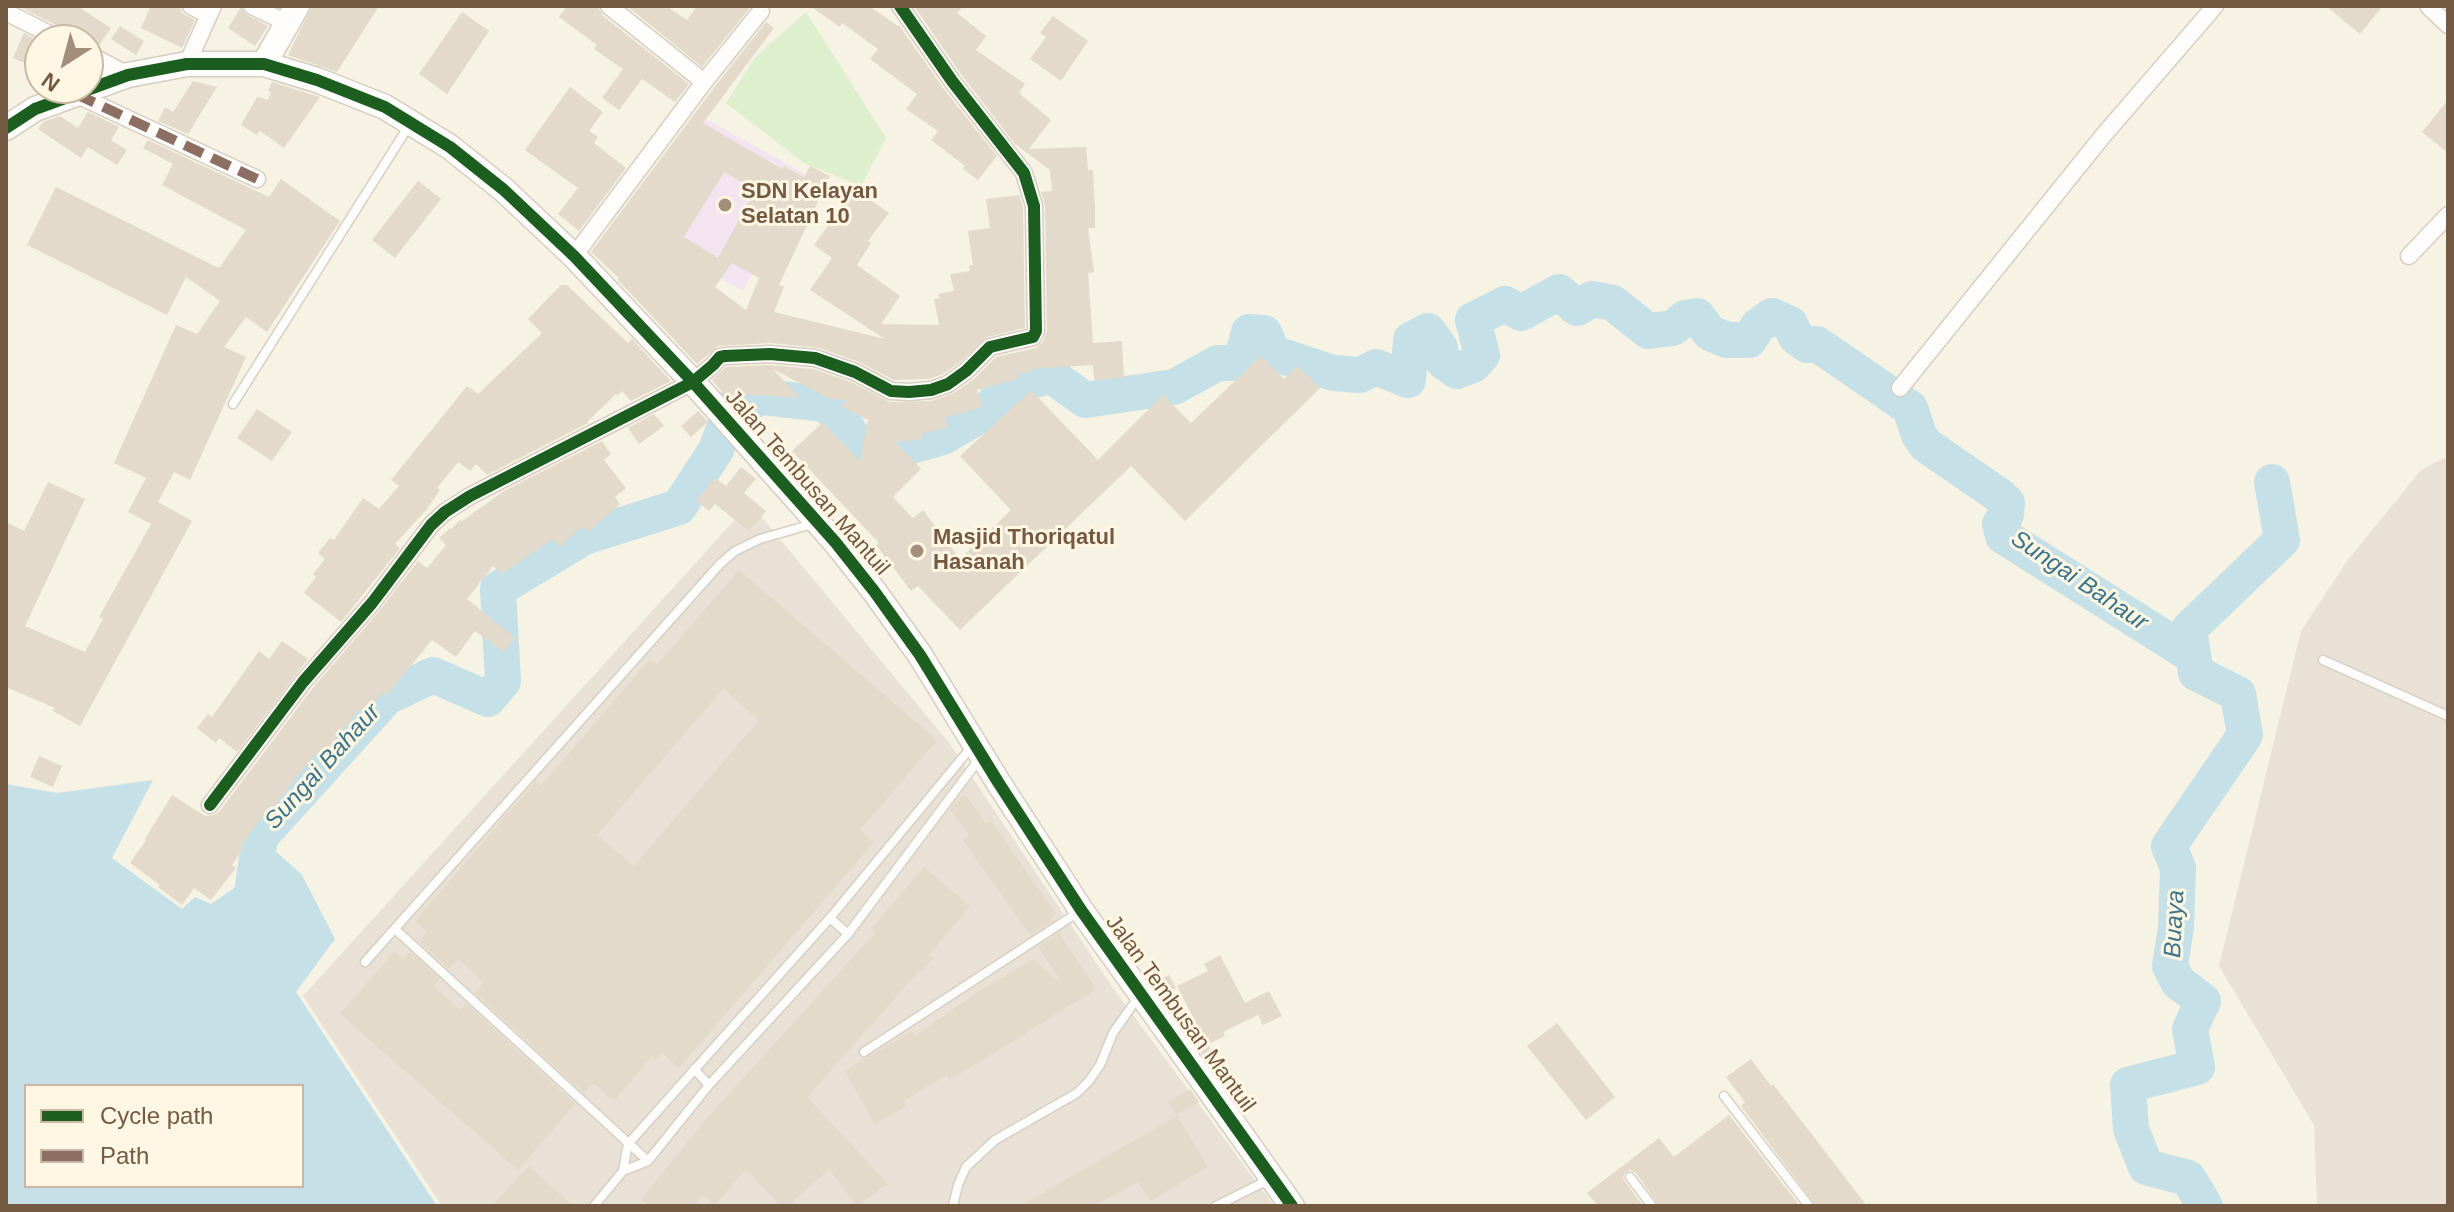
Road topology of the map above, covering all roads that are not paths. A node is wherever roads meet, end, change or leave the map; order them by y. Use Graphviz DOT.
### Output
graph roads {
  1 [pos="191,6"];
  2 [pos="252,6"];
  3 [pos="609,6"];
  4 [pos="900,6"];
  5 [pos="2215,6"];
  6 [pos="2428,6"];
  7 [pos="761,8"];
  8 [pos="211,10"];
  9 [pos="6,12"];
  10 [pos="292,14"];
  11 [pos="30,24"];
  12 [pos="2448,25"];
  13 [pos="104,62"];
  14 [pos="187,64"];
  15 [pos="264,64"];
  16 [pos="128,75"];
  17 [pos="704,82"];
  18 [pos="104,84"];
  19 [pos="48,104"];
  20 [pos="96,104"];
  21 [pos="411,122"];
  22 [pos="6,128"];
  23 [pos="257,179"];
  24 [pos="2448,215"];
  25 [pos="574,256"];
  26 [pos="2409,256"];
  27 [pos="693,382"];
  28 [pos="1900,388"];
  29 [pos="233,404"];
  30 [pos="818,523"];
  31 [pos="2323,660"];
  32 [pos="2448,716"];
  33 [pos="979,748"];
  34 [pos="210,805"];
  35 [pos="1081,910"];
  36 [pos="830,918"];
  37 [pos="395,929"];
  38 [pos="848,934"];
  39 [pos="365,962"];
  40 [pos="1141,993"];
  41 [pos="864,1052"];
  42 [pos="694,1069"];
  43 [pos="709,1085"];
  44 [pos="1724,1096"];
  45 [pos="628,1144"];
  46 [pos="648,1161"];
  47 [pos="623,1171"];
  48 [pos="1630,1177"];
  49 [pos="1273,1178"];
  50 [pos="594,1206"];
  51 [pos="953,1206"];
  52 [pos="1216,1206"];
  53 [pos="1292,1206"];
  54 [pos="1652,1206"];
  55 [pos="1809,1206"];
  1 -- 8 [label="street"];
  2 -- 10 [label="street"];
  3 -- 17 [label="street"];
  4 -- 27 [label="street"];
  5 -- 28 [label="street"];
  6 -- 12 [label="street"];
  7 -- 17 [label="street"];
  8 -- 14 [label="street"];
  9 -- 11 [label="street"];
  10 -- 15 [label="street"];
  13 -- 16 [label="street"];
  14 -- 15 [label="street, Jalan Tembusan Mantuil"];
  14 -- 16 [label="street, Jalan Tembusan Mantuil"];
  15 -- 21 [label="street, Jalan Tembusan Mantuil"];
  16 -- 18 [label="street, Jalan Tembusan Mantuil"];
  17 -- 25 [label="street"];
  19 -- 22 [label="street, Jalan Tembusan Mantuil"];
  20 -- 23 [label="street"];
  21 -- 25 [label="street, Jalan Tembusan Mantuil"];
  21 -- 29 [label="lane"];
  24 -- 26 [label="street"];
  25 -- 27 [label="street, Jalan Tembusan Mantuil"];
  27 -- 30 [label="street, Jalan Tembusan Mantuil"];
  27 -- 34 [label="street"];
  30 -- 33 [label="street, Jalan Tembusan Mantuil"];
  30 -- 37 [label="lane"];
  31 -- 32 [label="lane"];
  33 -- 35 [label="street, Jalan Tembusan Mantuil"];
  33 -- 36 [label="lane"];
  33 -- 38 [label="lane"];
  35 -- 40 [label="street, Jalan Tembusan Mantuil"];
  35 -- 41 [label="lane"];
  36 -- 38 [label="lane"];
  36 -- 42 [label="lane"];
  37 -- 39 [label="lane"];
  37 -- 45 [label="lane"];
  38 -- 43 [label="lane"];
  40 -- 49 [label="street, Jalan Tembusan Mantuil"];
  40 -- 51 [label="lane"];
  42 -- 43 [label="lane"];
  42 -- 45 [label="lane"];
  43 -- 46 [label="lane"];
  44 -- 55 [label="lane"];
  45 -- 46 [label="lane"];
  45 -- 47 [label="lane"];
  46 -- 47 [label="lane"];
  47 -- 50 [label="lane"];
  48 -- 54 [label="lane"];
  49 -- 52 [label="lane"];
  49 -- 53 [label="street, Jalan Tembusan Mantuil"];
}
